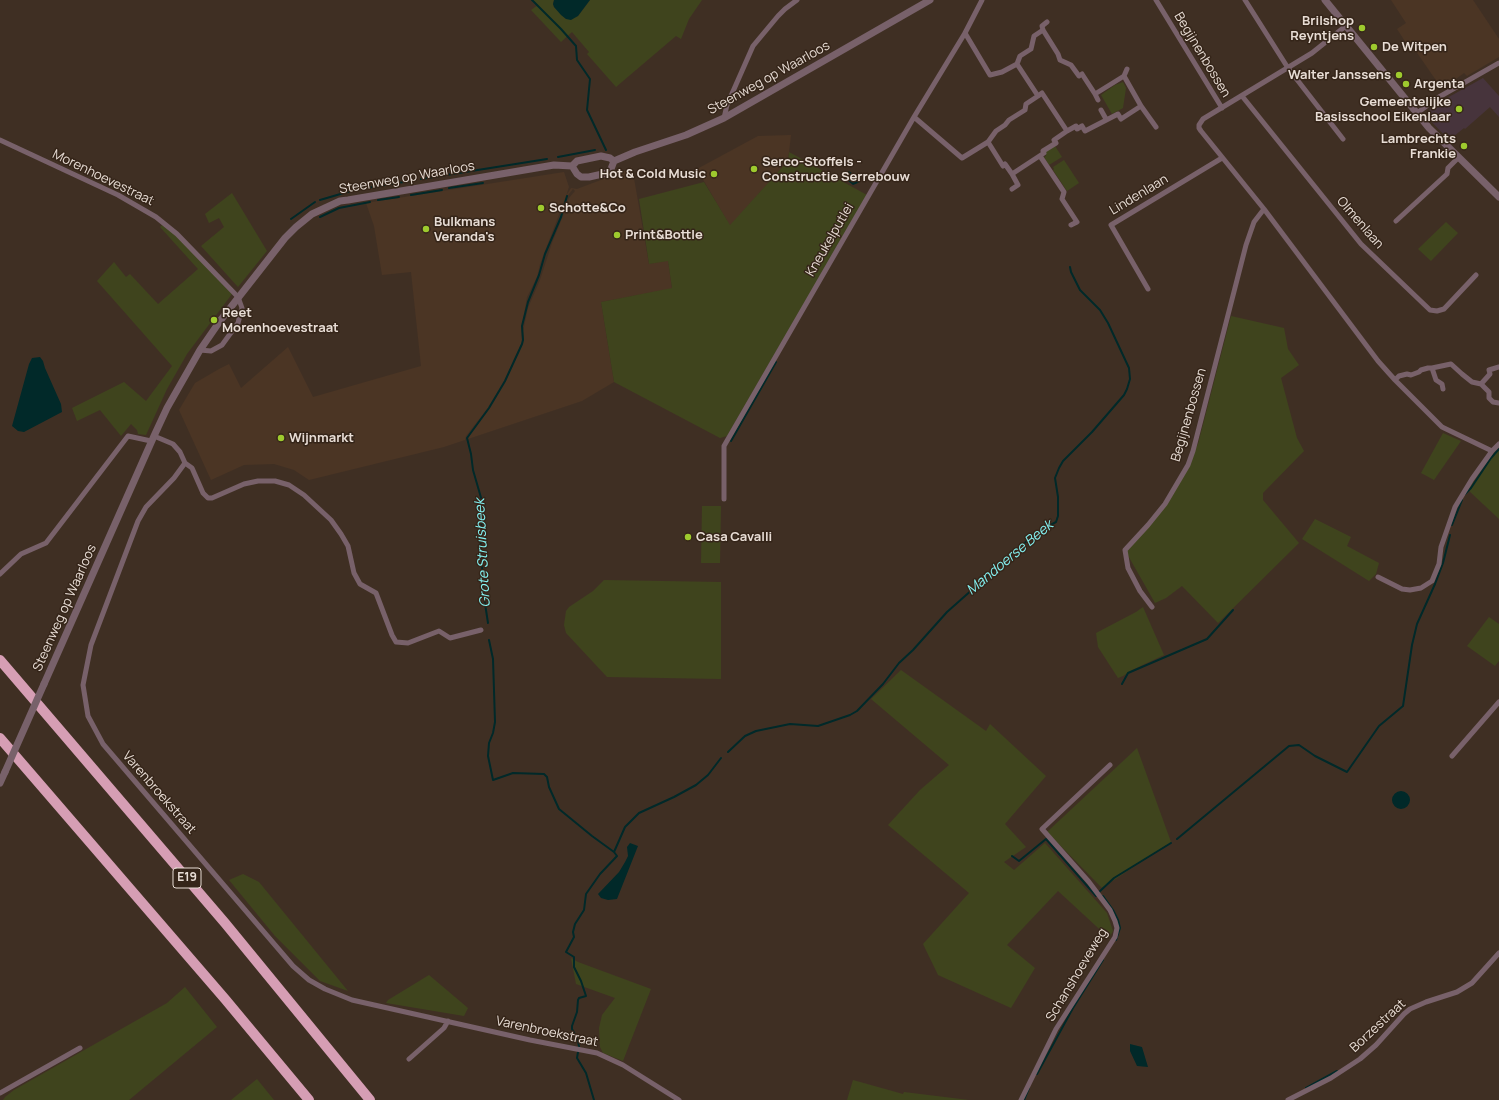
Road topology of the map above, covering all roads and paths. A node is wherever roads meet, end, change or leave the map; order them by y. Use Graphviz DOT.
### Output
graph roads {
  1 [pos="797,0"];
  2 [pos="930,0"];
  3 [pos="982,0"];
  4 [pos="1156,0"];
  5 [pos="1245,0"];
  6 [pos="1326,0"];
  7 [pos="1047,22"];
  8 [pos="1347,25"];
  9 [pos="1043,30"];
  10 [pos="965,33"];
  11 [pos="1499,63"];
  12 [pos="1017,64"];
  13 [pos="1288,68"];
  14 [pos="1127,69"];
  15 [pos="1124,76"];
  16 [pos="1094,94"];
  17 [pos="1038,96"];
  18 [pos="1242,96"];
  19 [pos="1098,100"];
  20 [pos="1141,106"];
  21 [pos="1222,108"];
  22 [pos="1101,110"];
  23 [pos="1417,113"];
  24 [pos="914,117"];
  25 [pos="724,118"];
  26 [pos="1106,119"];
  27 [pos="1156,127"];
  28 [pos="1067,131"];
  29 [pos="1343,139"];
  30 [pos="0,140"];
  31 [pos="988,142"];
  32 [pos="1040,156"];
  33 [pos="1222,158"];
  34 [pos="1458,158"];
  35 [pos="614,161"];
  36 [pos="572,166"];
  37 [pos="1012,174"];
  38 [pos="1012,189"];
  39 [pos="1499,197"];
  40 [pos="1264,210"];
  41 [pos="1396,221"];
  42 [pos="1071,225"];
  43 [pos="1476,275"];
  44 [pos="1148,289"];
  45 [pos="238,297"];
  46 [pos="200,350"];
  47 [pos="1499,367"];
  48 [pos="1432,368"];
  49 [pos="1395,380"];
  50 [pos="1481,384"];
  51 [pos="1443,389"];
  52 [pos="1499,403"];
  53 [pos="152,438"];
  54 [pos="1499,444"];
  55 [pos="1492,451"];
  56 [pos="185,463"];
  57 [pos="724,499"];
  58 [pos="0,574"];
  59 [pos="1378,577"];
  60 [pos="1152,607"];
  61 [pos="481,630"];
  62 [pos="0,660"];
  63 [pos="1499,702"];
  64 [pos="0,738"];
  65 [pos="1452,756"];
  66 [pos="1110,765"];
  67 [pos="0,783"];
  68 [pos="1499,953"];
  69 [pos="448,1020"];
  70 [pos="80,1048"];
  71 [pos="409,1059"];
  72 [pos="0,1093"];
  73 [pos="309,1100"];
  74 [pos="370,1100"];
  75 [pos="679,1100"];
  76 [pos="1021,1100"];
  77 [pos="1288,1100"];
  1 -- 25 [label="street"];
  2 -- 25 [label="street, Steenweg op Waarloos"];
  3 -- 10 [label="street, Kneukelputlei"];
  4 -- 21 [label="street, Begijnenbossen"];
  5 -- 13 [label="street"];
  6 -- 8 [label="street"];
  7 -- 9 [label="street"];
  8 -- 13 [label="street"];
  8 -- 23 [label="street"];
  9 -- 12 [label="street"];
  9 -- 16 [label="street"];
  10 -- 12 [label="street"];
  10 -- 24 [label="street, Kneukelputlei"];
  11 -- 23 [label="street"];
  12 -- 17 [label="street"];
  13 -- 18 [label="street"];
  13 -- 29 [label="street"];
  14 -- 15 [label="street"];
  15 -- 16 [label="street"];
  15 -- 20 [label="street"];
  16 -- 19 [label="street"];
  17 -- 28 [label="street"];
  17 -- 31 [label="street"];
  18 -- 21 [label="street"];
  18 -- 43 [label="street, Olmenlaan"];
  20 -- 26 [label="street"];
  20 -- 27 [label="street"];
  21 -- 33 [label="street, Begijnenbossen"];
  22 -- 26 [label="street"];
  23 -- 34 [label="street"];
  24 -- 31 [label="street"];
  24 -- 57 [label="street, Kneukelputlei"];
  25 -- 35 [label="street, Steenweg op Waarloos"];
  26 -- 28 [label="street"];
  28 -- 32 [label="street"];
  30 -- 45 [label="street, Morenhoevestraat"];
  31 -- 37 [label="street"];
  32 -- 37 [label="street"];
  32 -- 42 [label="street"];
  33 -- 40 [label="street, Begijnenbossen"];
  33 -- 44 [label="street, Lindenlaan"];
  34 -- 39 [label="street"];
  34 -- 41 [label="street"];
  35 -- 36 [label="street, Steenweg op Waarloos"];
  35 -- 36 [label="street, Steenweg op Waarloos"];
  36 -- 45 [label="street, Steenweg op Waarloos"];
  37 -- 38 [label="street"];
  40 -- 49 [label="street, Begijnenbossen"];
  40 -- 60 [label="street, Begijnenbossen"];
  45 -- 46 [label="street, Steenweg op Waarloos"];
  45 -- 46 [label="street"];
  46 -- 53 [label="street, Steenweg op Waarloos"];
  47 -- 50 [label="street"];
  48 -- 49 [label="street"];
  48 -- 50 [label="street"];
  48 -- 51 [label="street"];
  49 -- 55 [label="street, Begijnenbossen"];
  50 -- 52 [label="street"];
  53 -- 56 [label="street"];
  53 -- 58 [label="street"];
  53 -- 67 [label="street, Steenweg op Waarloos, bridge"];
  54 -- 55 [label="street"];
  55 -- 59 [label="street"];
  56 -- 61 [label="street"];
  56 -- 69 [label="street, Varenbroekstraat"];
  62 -- 74 [label="highway, E19"];
  63 -- 65 [label="street"];
  64 -- 73 [label="highway"];
  66 -- 76 [label="street, Schanshoeveweg"];
  68 -- 77 [label="street, Borzestraat"];
  69 -- 71 [label="street"];
  69 -- 75 [label="street, Varenbroekstraat"];
  70 -- 72 [label="street"];
}
